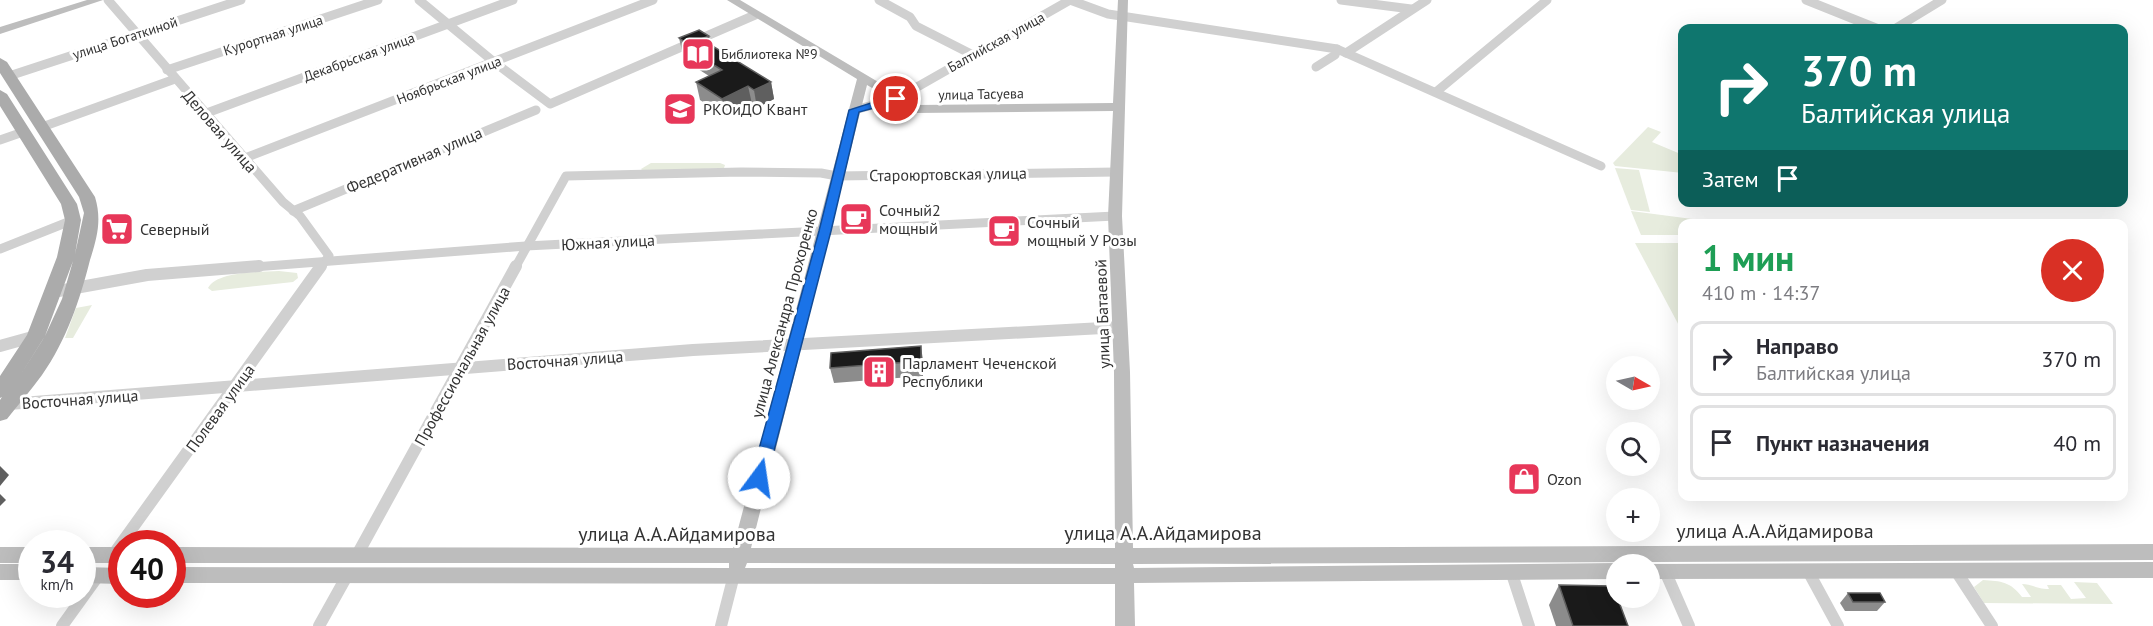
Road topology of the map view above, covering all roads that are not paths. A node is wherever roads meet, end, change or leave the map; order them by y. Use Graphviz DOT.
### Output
graph roads {
  1 [pos="98,0"];
  2 [pos="108,0"];
  3 [pos="241,0"];
  4 [pos="378,0"];
  5 [pos="419,0"];
  6 [pos="513,0"];
  7 [pos="653,0"];
  8 [pos="732,0"];
  9 [pos="879,0"];
  10 [pos="1070,0"];
  11 [pos="1341,0"];
  12 [pos="1427,0"];
  13 [pos="1547,0"];
  14 [pos="1806,0"];
  15 [pos="1942,0"];
  16 [pos="1407,6"];
  17 [pos="1122,8"];
  18 [pos="755,15"];
  19 [pos="448,24"];
  20 [pos="1866,24"];
  21 [pos="1903,24"];
  22 [pos="0,31"];
  23 [pos="137,34"];
  24 [pos="1337,49"];
  25 [pos="1346,53"];
  26 [pos="973,55"];
  27 [pos="494,62"];
  28 [pos="1317,67"];
  29 [pos="4,69"];
  30 [pos="167,70"];
  31 [pos="863,78"];
  32 [pos="175,80"];
  33 [pos="1436,92"];
  34 [pos="0,94"];
  35 [pos="896,99"];
  36 [pos="1118,107"];
  37 [pos="536,110"];
  38 [pos="854,110"];
  39 [pos="204,114"];
  40 [pos="42,128"];
  41 [pos="23,132"];
  42 [pos="0,140"];
  43 [pos="245,158"];
  44 [pos="1601,166"];
  45 [pos="1116,172"];
  46 [pos="566,176"];
  47 [pos="837,176"];
  48 [pos="293,211"];
  49 [pos="1115,216"];
  50 [pos="73,220"];
  51 [pos="825,231"];
  52 [pos="526,246"];
  53 [pos="0,249"];
  54 [pos="326,261"];
  55 [pos="74,288"];
  56 [pos="53,292"];
  57 [pos="1121,327"];
  58 [pos="36,336"];
  59 [pos="794,343"];
  60 [pos="0,346"];
  61 [pos="461,368"];
  62 [pos="234,388"];
  63 [pos="3,403"];
  64 [pos="135,530"];
  65 [pos="2153,552"];
  66 [pos="0,555"];
  67 [pos="18,555"];
  68 [pos="186,555"];
  69 [pos="357,555"];
  70 [pos="739,556"];
  71 [pos="1124,565"];
  72 [pos="2153,570"];
  73 [pos="1511,571"];
  74 [pos="1606,571"];
  75 [pos="1660,571"];
  76 [pos="1808,571"];
  77 [pos="1956,571"];
  78 [pos="0,572"];
  79 [pos="18,572"];
  80 [pos="348,574"];
  81 [pos="186,575"];
  82 [pos="734,575"];
  83 [pos="1660,576"];
  84 [pos="72,608"];
  85 [pos="62,626"];
  86 [pos="319,626"];
  87 [pos="721,626"];
  88 [pos="1125,626"];
  89 [pos="1529,626"];
  90 [pos="1689,626"];
  91 [pos="1838,626"];
  92 [pos="1992,626"];
  1 -- 22 [label="main road"];
  2 -- 23 [label="street, Деловая улица"];
  3 -- 23 [label="street, улица Богаткиной"];
  4 -- 30 [label="street, Курортная улица"];
  5 -- 19 [label="street"];
  6 -- 19 [label="street, Декабрьская улица"];
  7 -- 27 [label="street, Ноябрьская улица"];
  8 -- 18 [label="main road, улица Тасуева"];
  9 -- 26 [label="street"];
  10 -- 17 [label="street"];
  10 -- 26 [label="street, Балтийская улица"];
  11 -- 16 [label="street"];
  12 -- 16 [label="street"];
  13 -- 33 [label="street"];
  14 -- 20 [label="street"];
  15 -- 21 [label="street"];
  16 -- 25 [label="street"];
  17 -- 24 [label="street"];
  17 -- 36 [label="main road, улица Батаевой"];
  18 -- 27 [label="street"];
  18 -- 31 [label="main road, улица Тасуева"];
  19 -- 27 [label="street"];
  19 -- 39 [label="street, Декабрьская улица"];
  23 -- 29 [label="street, улица Богаткиной"];
  23 -- 30 [label="street, Деловая улица"];
  24 -- 25 [label="street"];
  24 -- 28 [label="street"];
  25 -- 33 [label="street"];
  26 -- 35 [label="street, Балтийская улица"];
  27 -- 43 [label="street, Ноябрьская улица"];
  29 -- 40 [label="main road"];
  30 -- 32 [label="street, Деловая улица"];
  31 -- 35 [label="main road, улица Тасуева"];
  31 -- 38 [label="main road, улица Александра Прохоренко"];
  32 -- 39 [label="street, Деловая улица"];
  32 -- 40 [label="street"];
  33 -- 44 [label="street"];
  34 -- 41 [label="main road"];
  35 -- 36 [label="main road, улица Тасуева"];
  35 -- 38 [label="street, Балтийская улица"];
  36 -- 45 [label="main road, улица Батаевой"];
  37 -- 48 [label="street, Федеративная улица"];
  38 -- 47 [label="main road, улица Александра Прохоренко"];
  39 -- 43 [label="street, Деловая улица"];
  40 -- 55 [label="main road"];
  41 -- 42 [label="street"];
  41 -- 50 [label="main road"];
  43 -- 48 [label="street, Деловая улица"];
  45 -- 47 [label="street, Староюртовская улица"];
  45 -- 49 [label="main road, улица Батаевой"];
  46 -- 47 [label="street, Староюртовская улица"];
  46 -- 52 [label="street, Профессиональная улица"];
  47 -- 51 [label="main road, улица Александра Прохоренко"];
  48 -- 54 [label="street, Деловая улица"];
  49 -- 51 [label="street, Южная улица"];
  49 -- 57 [label="main road, улица Батаевой"];
  50 -- 53 [label="street"];
  50 -- 56 [label="main road"];
  51 -- 52 [label="street, Южная улица"];
  51 -- 59 [label="main road, улица Александра Прохоренко"];
  52 -- 54 [label="street, Южная улица"];
  52 -- 61 [label="street, Профессиональная улица"];
  54 -- 55 [label="street, Южная улица"];
  54 -- 62 [label="street, Полевая улица"];
  55 -- 56 [label="street, Южная улица"];
  55 -- 63 [label="main road"];
  56 -- 58 [label="main road"];
  57 -- 59 [label="street, Восточная улица"];
  57 -- 71 [label="main road, улица Батаевой"];
  58 -- 60 [label="street"];
  58 -- 63 [label="main road"];
  59 -- 61 [label="street, Восточная улица"];
  59 -- 70 [label="main road, улица Александра Прохоренко"];
  61 -- 62 [label="street, Восточная улица"];
  61 -- 69 [label="street, Профессиональная улица"];
  62 -- 63 [label="street, Восточная улица"];
  62 -- 64 [label="street, Полевая улица"];
  65 -- 71 [label="main road, улица А.А.Айдамирова"];
  66 -- 67 [label="main road"];
  68 -- 69 [label="main road, улица А.А.Айдамирова"];
  69 -- 70 [label="main road, улица А.А.Айдамирова"];
  70 -- 71 [label="main road, улица А.А.Айдамирова"];
  70 -- 82 [label="main road, улица Александра Прохоренко"];
  71 -- 73 [label="main road, улица А.А.Айдамирова"];
  71 -- 82 [label="main road, улица А.А.Айдамирова"];
  71 -- 88 [label="main road, улица Батаевой"];
  72 -- 77 [label="main road"];
  73 -- 74 [label="main road, улица А.А.Айдамирова"];
  73 -- 89 [label="street"];
  75 -- 76 [label="main road"];
  76 -- 77 [label="main road"];
  76 -- 91 [label="street"];
  77 -- 92 [label="street"];
  78 -- 79 [label="main road"];
  80 -- 81 [label="main road, улица А.А.Айдамирова"];
  80 -- 82 [label="main road, улица А.А.Айдамирова"];
  80 -- 86 [label="street"];
  82 -- 87 [label="street, улица Александра Прохоренко"];
  83 -- 90 [label="street"];
  84 -- 85 [label="street"];
}
